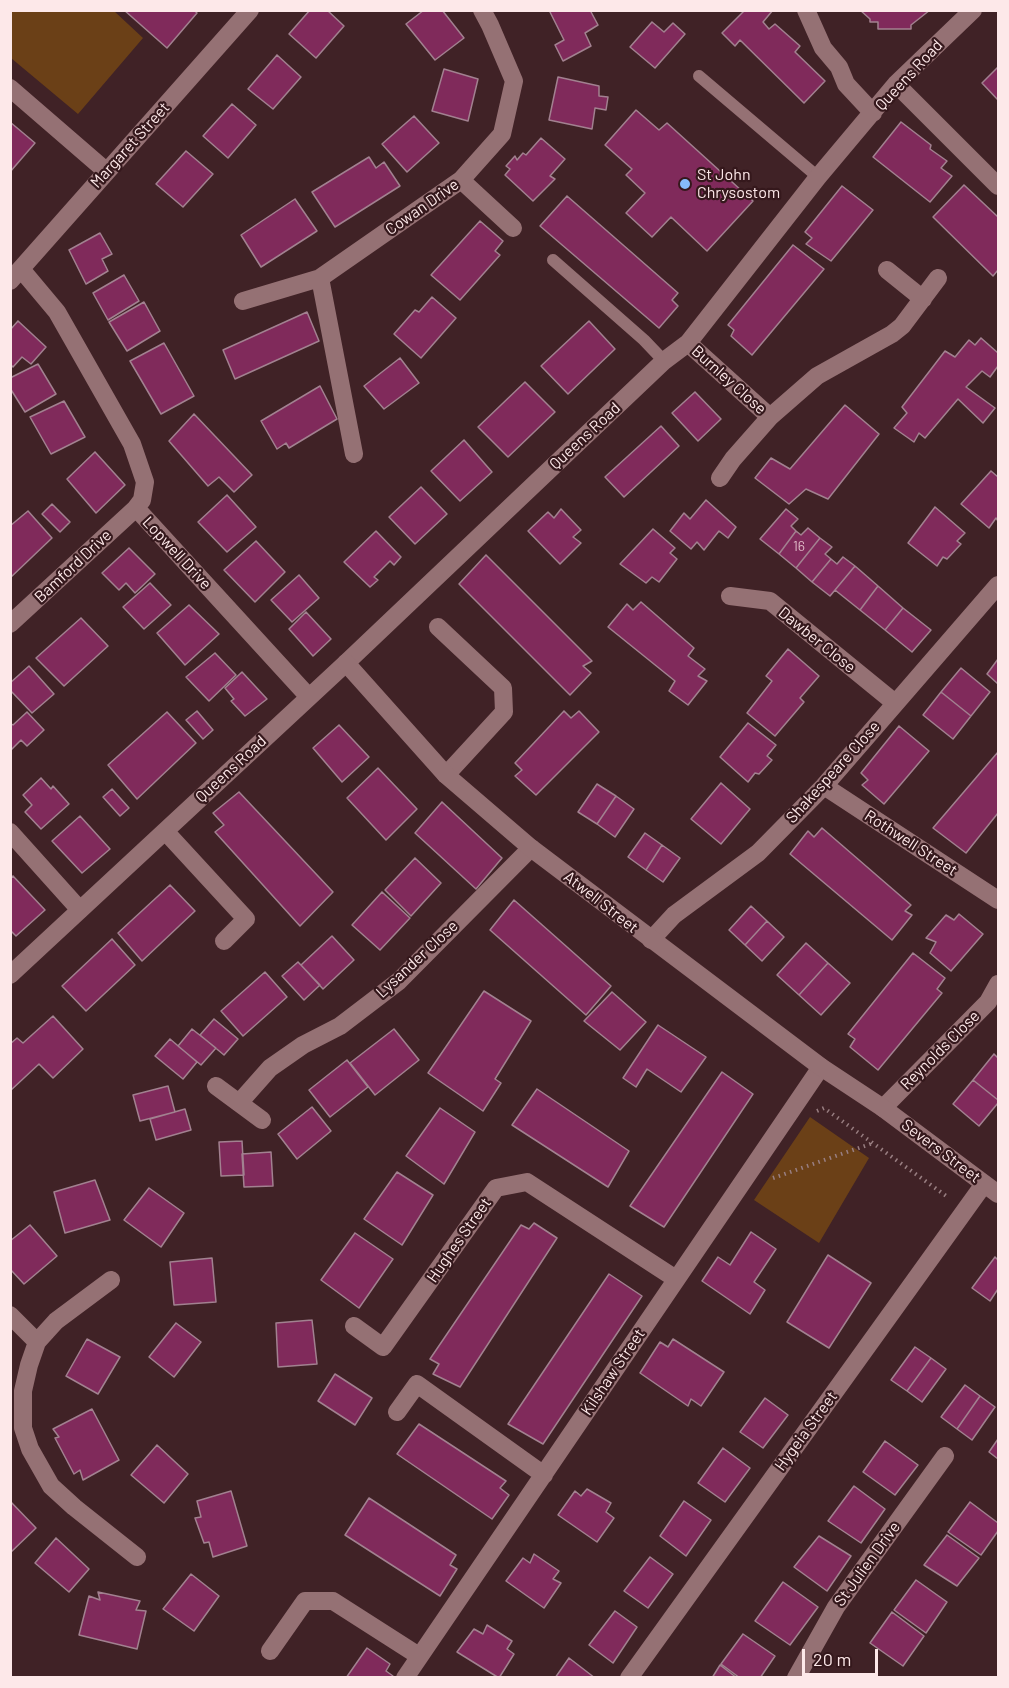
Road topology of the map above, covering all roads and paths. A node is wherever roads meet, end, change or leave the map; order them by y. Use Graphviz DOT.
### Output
graph roads {
  1 [pos="250,10"];
  2 [pos="482,10"];
  3 [pos="806,10"];
  4 [pos="972,10"];
  5 [pos="699,76"];
  6 [pos="896,84"];
  7 [pos="10,88"];
  8 [pos="873,113"];
  9 [pos="106,171"];
  10 [pos="818,177"];
  11 [pos="461,180"];
  12 [pos="999,186"];
  13 [pos="513,228"];
  14 [pos="553,260"];
  15 [pos="886,270"];
  16 [pos="16,275"];
  17 [pos="320,278"];
  18 [pos="938,278"];
  19 [pos="922,299"];
  20 [pos="243,301"];
  21 [pos="688,344"];
  22 [pos="664,361"];
  23 [pos="770,417"];
  24 [pos="354,454"];
  25 [pos="720,478"];
  26 [pos="136,508"];
  27 [pos="999,585"];
  28 [pos="730,596"];
  29 [pos="10,624"];
  30 [pos="438,627"];
  31 [pos="346,663"];
  32 [pos="308,696"];
  33 [pos="895,703"];
  34 [pos="446,775"];
  35 [pos="824,786"];
  36 [pos="165,831"];
  37 [pos="10,832"];
  38 [pos="531,848"];
  39 [pos="999,900"];
  40 [pos="80,910"];
  41 [pos="651,940"];
  42 [pos="224,941"];
  43 [pos="10,975"];
  44 [pos="999,984"];
  45 [pos="993,1006"];
  46 [pos="821,1067"];
  47 [pos="216,1086"];
  48 [pos="239,1103"];
  49 [pos="883,1108"];
  50 [pos="810,1113"];
  51 [pos="262,1120"];
  52 [pos="873,1143"];
  53 [pos="771,1171"];
  54 [pos="984,1184"];
  55 [pos="999,1194"];
  56 [pos="957,1204"];
  57 [pos="676,1279"];
  58 [pos="111,1280"];
  59 [pos="10,1315"];
  60 [pos="354,1326"];
  61 [pos="37,1342"];
  62 [pos="397,1412"];
  63 [pos="945,1455"];
  64 [pos="544,1475"];
  65 [pos="137,1557"];
  66 [pos="270,1651"];
  67 [pos="419,1656"];
  68 [pos="405,1677"];
  69 [pos="629,1677"];
  70 [pos="796,1677"];
  1 -- 9 [label="street, Margaret Street"];
  2 -- 11 [label="street, Cowan Drive"];
  3 -- 8 [label="street"];
  4 -- 6 [label="street, Queens Road"];
  5 -- 10 [label="lane"];
  6 -- 8 [label="street, Queens Road"];
  6 -- 12 [label="street"];
  7 -- 9 [label="street"];
  8 -- 10 [label="street, Queens Road"];
  9 -- 16 [label="street, Margaret Street"];
  10 -- 21 [label="street, Queens Road"];
  11 -- 13 [label="street"];
  11 -- 17 [label="street, Cowan Drive"];
  14 -- 22 [label="lane"];
  15 -- 19 [label="street"];
  16 -- 26 [label="street, Lopwell Drive"];
  17 -- 20 [label="street, Cowan Drive"];
  17 -- 24 [label="street"];
  18 -- 19 [label="street, Burnley Close"];
  19 -- 23 [label="street, Burnley Close"];
  21 -- 22 [label="street, Queens Road"];
  21 -- 23 [label="street, Burnley Close"];
  22 -- 31 [label="street, Queens Road"];
  23 -- 25 [label="street, Burnley Close"];
  26 -- 29 [label="street, Bamford Drive"];
  26 -- 32 [label="street, Lopwell Drive"];
  27 -- 33 [label="street, Shakespeare Close"];
  28 -- 33 [label="street, Dawber Close"];
  30 -- 34 [label="street"];
  31 -- 32 [label="street, Queens Road"];
  31 -- 34 [label="street, Atwell Street"];
  32 -- 36 [label="street, Queens Road"];
  33 -- 35 [label="street, Shakespeare Close"];
  34 -- 38 [label="street, Atwell Street"];
  35 -- 39 [label="street, Rothwell Street"];
  35 -- 41 [label="street, Shakespeare Close"];
  36 -- 40 [label="street, Queens Road"];
  36 -- 42 [label="street"];
  37 -- 40 [label="street"];
  38 -- 41 [label="street, Atwell Street"];
  38 -- 48 [label="street, Lysander Close"];
  40 -- 43 [label="street, Queens Road"];
  41 -- 46 [label="street, Atwell Street"];
  44 -- 45 [label="street, Reynolds Close"];
  45 -- 49 [label="street, Reynolds Close"];
  46 -- 49 [label="street, Atwell Street"];
  46 -- 57 [label="street, Kilshaw Street"];
  47 -- 48 [label="street"];
  48 -- 51 [label="street"];
  49 -- 54 [label="street, Severs Street"];
  50 -- 52 [label="path"];
  52 -- 53 [label="path"];
  52 -- 56 [label="path"];
  54 -- 55 [label="street, Severs Street"];
  54 -- 69 [label="street, Hygeia Street"];
  57 -- 60 [label="street, Hughes Street"];
  57 -- 64 [label="street, Kilshaw Street"];
  58 -- 61 [label="street"];
  59 -- 61 [label="street"];
  61 -- 65 [label="street"];
  62 -- 64 [label="street"];
  63 -- 70 [label="street, St Julien Drive"];
  64 -- 67 [label="street, Kilshaw Street"];
  66 -- 67 [label="street"];
  67 -- 68 [label="street, Kilshaw Street"];
}
